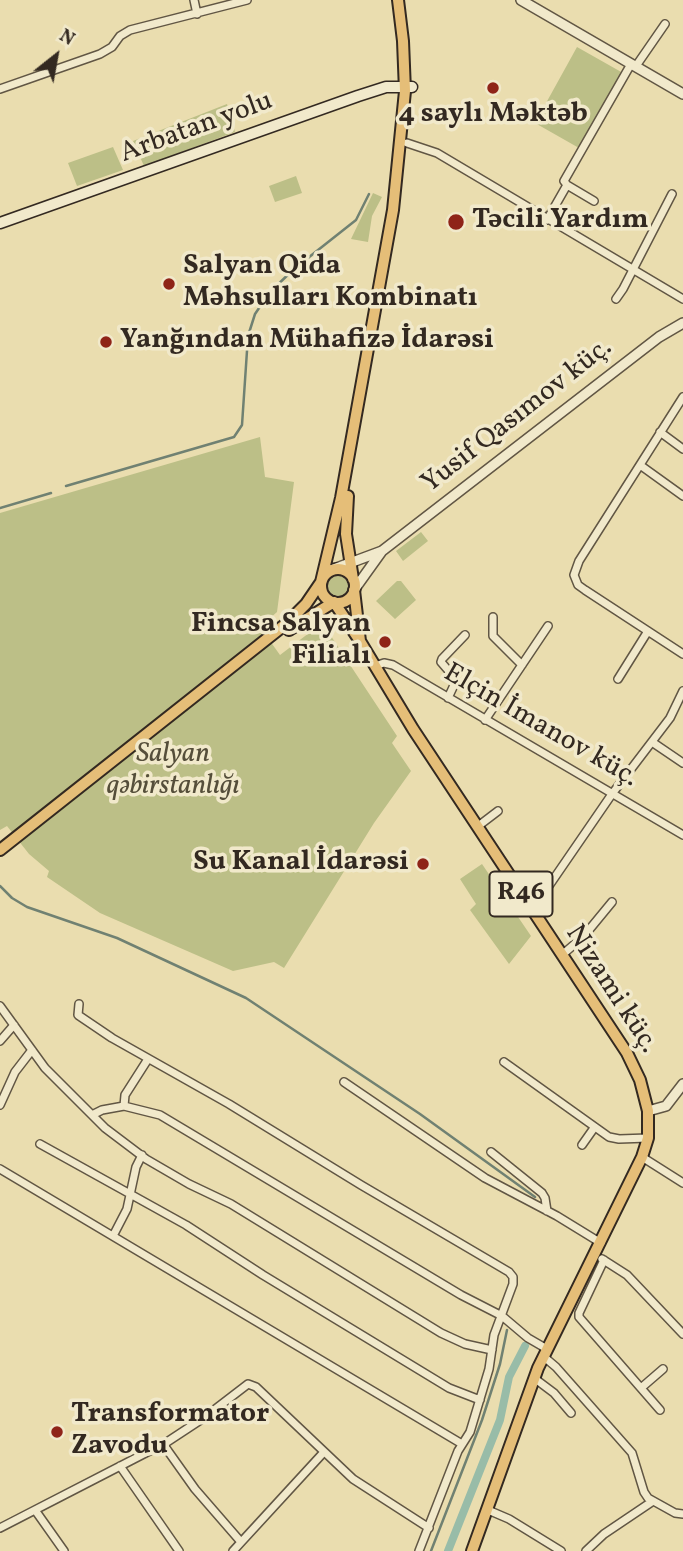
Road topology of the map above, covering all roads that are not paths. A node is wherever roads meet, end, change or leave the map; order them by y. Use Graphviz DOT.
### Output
graph roads {
  1 [pos="194,0"];
  2 [pos="247,0"];
  3 [pos="398,0"];
  4 [pos="405,0"];
  5 [pos="521,0"];
  6 [pos="197,14"];
  7 [pos="665,24"];
  8 [pos="634,65"];
  9 [pos="408,87"];
  10 [pos="0,89"];
  11 [pos="683,94"];
  12 [pos="407,143"];
  13 [pos="567,185"];
  14 [pos="672,194"];
  15 [pos="594,201"];
  16 [pos="547,220"];
  17 [pos="0,223"];
  18 [pos="633,270"];
  19 [pos="616,299"];
  20 [pos="683,299"];
  21 [pos="683,323"];
  22 [pos="683,397"];
  23 [pos="660,432"];
  24 [pos="683,449"];
  25 [pos="640,465"];
  26 [pos="683,496"];
  27 [pos="382,551"];
  28 [pos="350,563"];
  29 [pos="331,570"];
  30 [pos="321,582"];
  31 [pos="354,585"];
  32 [pos="334,602"];
  33 [pos="493,617"];
  34 [pos="548,626"];
  35 [pos="648,631"];
  36 [pos="466,635"];
  37 [pos="359,641"];
  38 [pos="683,654"];
  39 [pos="522,665"];
  40 [pos="375,666"];
  41 [pos="618,679"];
  42 [pos="683,691"];
  43 [pos="449,698"];
  44 [pos="485,719"];
  45 [pos="652,742"];
  46 [pos="683,763"];
  47 [pos="612,794"];
  48 [pos="498,811"];
  49 [pos="477,827"];
  50 [pos="683,835"];
  51 [pos="0,850"];
  52 [pos="0,859"];
  53 [pos="612,902"];
  54 [pos="529,906"];
  55 [pos="562,955"];
  56 [pos="79,1004"];
  57 [pos="0,1006"];
  58 [pos="14,1025"];
  59 [pos="0,1041"];
  60 [pos="32,1050"];
  61 [pos="148,1059"];
  62 [pos="504,1062"];
  63 [pos="344,1082"];
  64 [pos="683,1084"];
  65 [pos="0,1105"];
  66 [pos="124,1106"];
  67 [pos="648,1111"];
  68 [pos="92,1115"];
  69 [pos="594,1128"];
  70 [pos="648,1138"];
  71 [pos="40,1144"];
  72 [pos="582,1145"];
  73 [pos="491,1152"];
  74 [pos="142,1155"];
  75 [pos="642,1157"];
  76 [pos="0,1169"];
  77 [pos="683,1183"];
  78 [pos="130,1194"];
  79 [pos="547,1211"];
  80 [pos="113,1236"];
  81 [pos="601,1243"];
  82 [pos="600,1258"];
  83 [pos="502,1316"];
  84 [pos="683,1334"];
  85 [pos="492,1350"];
  86 [pos="545,1352"];
  87 [pos="663,1369"];
  88 [pos="534,1378"];
  89 [pos="640,1388"];
  90 [pos="480,1400"];
  91 [pos="660,1410"];
  92 [pos="571,1413"];
  93 [pos="163,1444"];
  94 [pos="462,1444"];
  95 [pos="324,1452"];
  96 [pos="120,1466"];
  97 [pos="653,1501"];
  98 [pos="35,1510"];
  99 [pos="488,1510"];
  100 [pos="683,1514"];
  101 [pos="0,1528"];
  102 [pos="429,1528"];
  103 [pos="241,1542"];
  104 [pos="64,1551"];
  105 [pos="178,1551"];
  106 [pos="233,1551"];
  107 [pos="419,1551"];
  108 [pos="472,1551"];
  109 [pos="561,1551"];
  110 [pos="586,1551"];
  1 -- 6 [label="street"];
  2 -- 6 [label="street"];
  3 -- 9 [label="main road"];
  4 -- 9 [label="main road"];
  5 -- 8 [label="street"];
  6 -- 10 [label="street"];
  7 -- 8 [label="street"];
  8 -- 11 [label="street"];
  8 -- 13 [label="street"];
  9 -- 12 [label="main road"];
  9 -- 17 [label="main road, Arbatan yolu"];
  9 -- 30 [label="main road"];
  12 -- 16 [label="street"];
  12 -- 28 [label="main road"];
  13 -- 15 [label="street"];
  13 -- 16 [label="street"];
  14 -- 18 [label="street"];
  16 -- 18 [label="street"];
  18 -- 19 [label="street"];
  18 -- 20 [label="street"];
  21 -- 27 [label="street, Yusif Qasımov küç."];
  22 -- 23 [label="street"];
  23 -- 24 [label="street"];
  23 -- 25 [label="street"];
  25 -- 26 [label="street"];
  25 -- 35 [label="street"];
  27 -- 28 [label="street"];
  27 -- 31 [label="street"];
  28 -- 29 [label="street"];
  28 -- 31 [label="main road"];
  29 -- 30 [label="main road"];
  29 -- 31 [label="main road"];
  30 -- 32 [label="main road"];
  30 -- 51 [label="main road"];
  31 -- 32 [label="main road"];
  31 -- 37 [label="main road"];
  32 -- 37 [label="main road, Nizami küç."];
  32 -- 52 [label="main road"];
  33 -- 39 [label="street"];
  34 -- 39 [label="street"];
  35 -- 38 [label="street"];
  35 -- 41 [label="street"];
  36 -- 43 [label="street"];
  37 -- 40 [label="main road, Nizami küç. / R46"];
  39 -- 44 [label="street"];
  40 -- 43 [label="street, Elçin İmanov küç."];
  40 -- 49 [label="main road, Nizami küç. / R46"];
  42 -- 45 [label="street"];
  43 -- 44 [label="street, Elçin İmanov küç."];
  44 -- 47 [label="street, Elçin İmanov küç."];
  45 -- 46 [label="street"];
  45 -- 47 [label="street"];
  47 -- 50 [label="street, Elçin İmanov küç."];
  47 -- 54 [label="street"];
  48 -- 49 [label="street"];
  49 -- 54 [label="main road, Nizami küç. / R46"];
  53 -- 55 [label="street"];
  54 -- 55 [label="main road, Nizami küç. / R46"];
  55 -- 67 [label="main road, Nizami küç. / R46"];
  56 -- 61 [label="street"];
  57 -- 58 [label="street"];
  58 -- 59 [label="street"];
  58 -- 60 [label="street"];
  60 -- 65 [label="street"];
  60 -- 68 [label="street"];
  61 -- 66 [label="street"];
  61 -- 83 [label="street"];
  62 -- 69 [label="street"];
  63 -- 79 [label="street"];
  64 -- 67 [label="street"];
  66 -- 68 [label="street"];
  66 -- 83 [label="street"];
  67 -- 70 [label="main road, Nizami küç. / R46"];
  68 -- 74 [label="street"];
  69 -- 70 [label="street"];
  69 -- 72 [label="street"];
  70 -- 75 [label="main road, Nizami küç. / R46"];
  71 -- 78 [label="street"];
  73 -- 79 [label="street"];
  74 -- 78 [label="street"];
  74 -- 85 [label="street"];
  75 -- 77 [label="street"];
  75 -- 81 [label="main road, R46"];
  76 -- 80 [label="street"];
  78 -- 80 [label="street"];
  78 -- 90 [label="street"];
  79 -- 81 [label="street"];
  80 -- 94 [label="street"];
  81 -- 82 [label="main road, R46"];
  82 -- 84 [label="street"];
  82 -- 86 [label="main road, R46"];
  82 -- 89 [label="street"];
  83 -- 85 [label="street"];
  83 -- 86 [label="street"];
  85 -- 90 [label="street"];
  86 -- 88 [label="main road, R46"];
  86 -- 97 [label="street"];
  87 -- 89 [label="street"];
  88 -- 92 [label="street"];
  88 -- 99 [label="main road, R46"];
  89 -- 91 [label="street"];
  90 -- 94 [label="street"];
  93 -- 95 [label="street"];
  93 -- 96 [label="street"];
  93 -- 103 [label="street"];
  94 -- 102 [label="street"];
  95 -- 102 [label="street"];
  95 -- 103 [label="street"];
  96 -- 98 [label="street"];
  96 -- 105 [label="street"];
  97 -- 100 [label="street"];
  97 -- 110 [label="street"];
  98 -- 101 [label="street"];
  98 -- 104 [label="street"];
  99 -- 108 [label="main road, R46"];
  99 -- 109 [label="street"];
  102 -- 107 [label="street"];
  103 -- 106 [label="street"];
}
